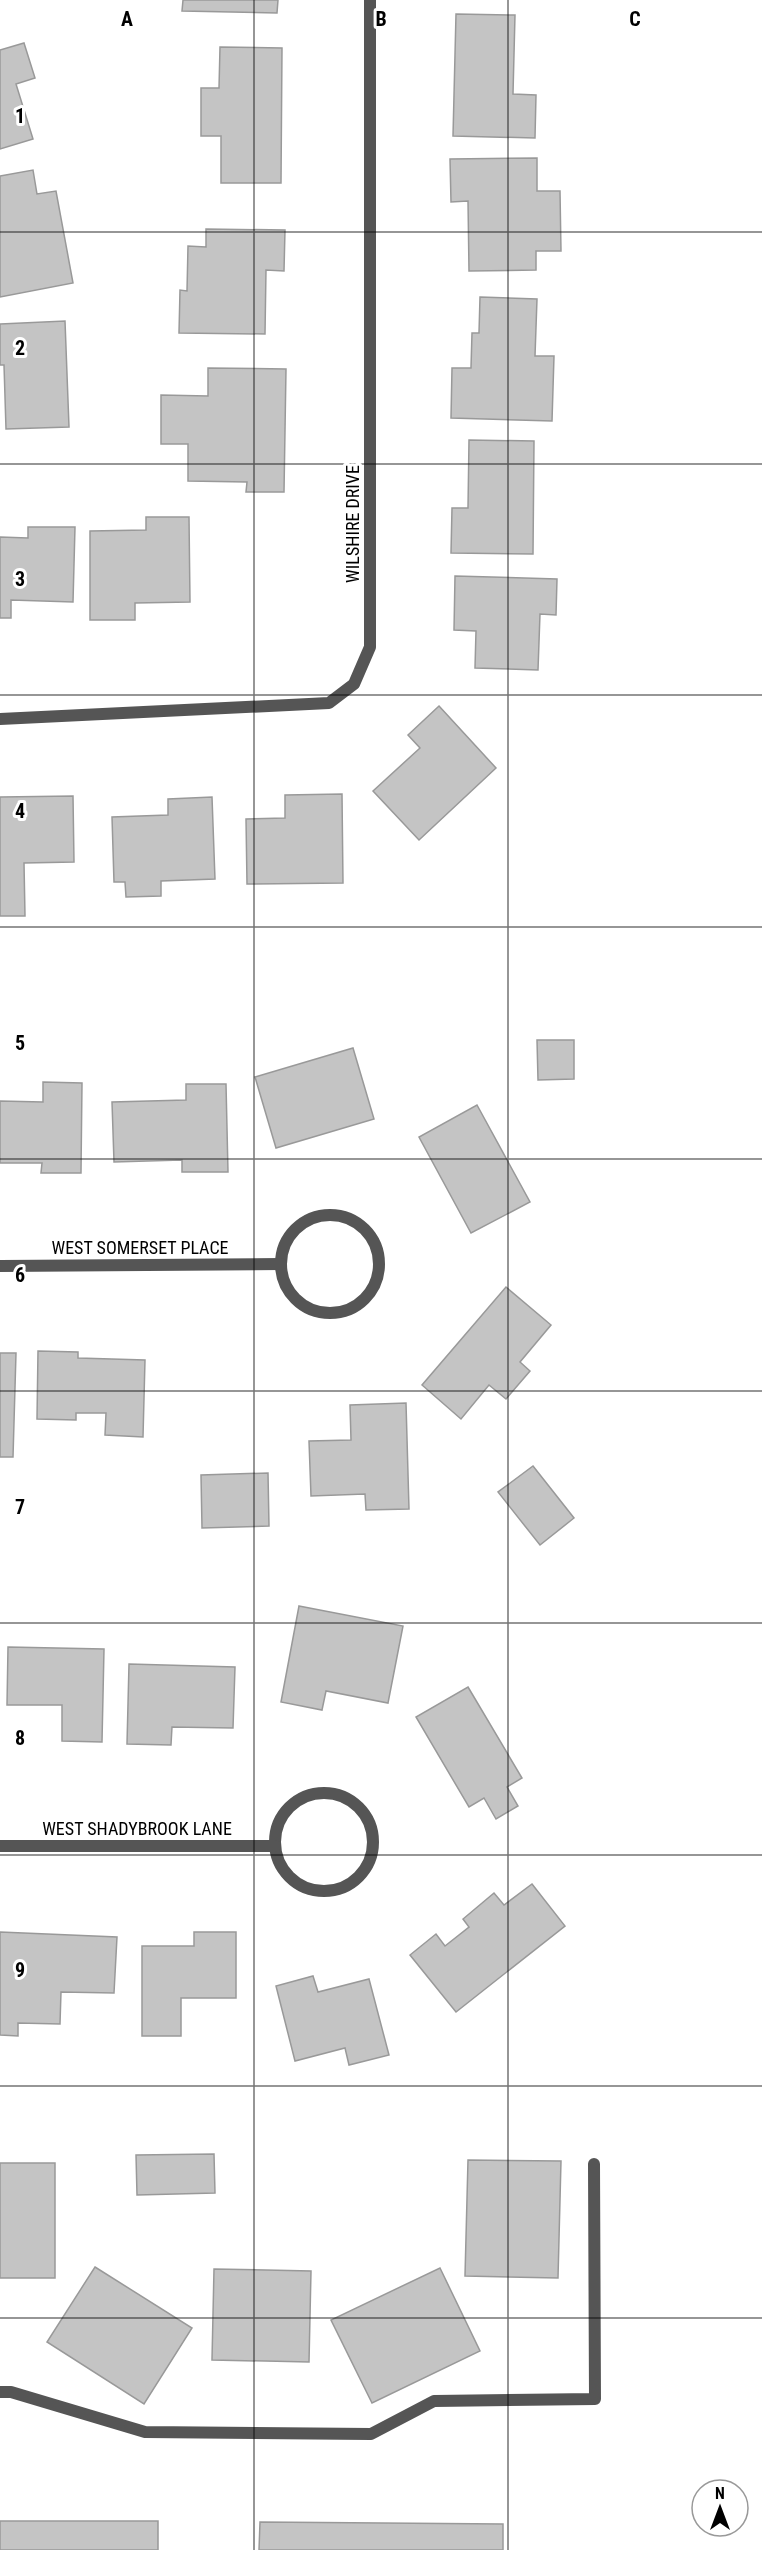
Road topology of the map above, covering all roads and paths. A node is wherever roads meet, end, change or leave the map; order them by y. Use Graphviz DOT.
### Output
graph roads {
  1 [pos="370,0"];
  2 [pos="0,718"];
  3 [pos="281,1264"];
  4 [pos="0,1266"];
  5 [pos="0,1846"];
  6 [pos="275,1846"];
  7 [pos="594,2164"];
  8 [pos="0,2392"];
  1 -- 2 [label="street, WILSHIRE DRIVE"];
  3 -- 3 [label="street"];
  3 -- 4 [label="street, WEST SOMERSET PLACE"];
  5 -- 6 [label="street, WEST SHADYBROOK LANE"];
  6 -- 6 [label="street"];
  7 -- 8 [label="street"];
}
